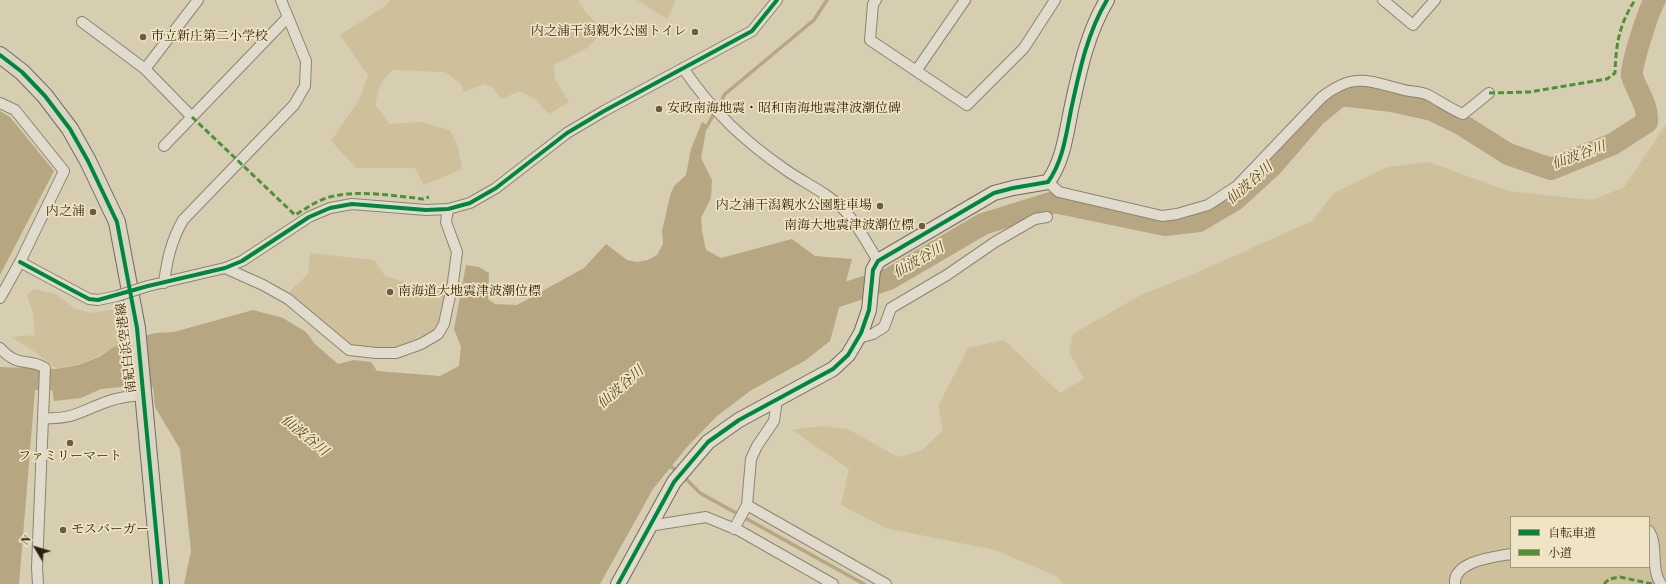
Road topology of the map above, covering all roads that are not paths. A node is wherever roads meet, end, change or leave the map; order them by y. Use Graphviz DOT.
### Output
graph roads {
  1 [pos="198,0"];
  2 [pos="281,0"];
  3 [pos="777,0"];
  4 [pos="876,0"];
  5 [pos="965,0"];
  6 [pos="1055,0"];
  7 [pos="1107,0"];
  8 [pos="1383,0"];
  9 [pos="1435,0"];
  10 [pos="288,17"];
  11 [pos="82,22"];
  12 [pos="0,55"];
  13 [pos="683,68"];
  14 [pos="145,69"];
  15 [pos="916,71"];
  16 [pos="1489,93"];
  17 [pos="0,103"];
  18 [pos="192,117"];
  19 [pos="164,146"];
  20 [pos="1048,182"];
  21 [pos="448,209"];
  22 [pos="1047,217"];
  23 [pos="20,262"];
  24 [pos="875,266"];
  25 [pos="225,268"];
  26 [pos="164,283"];
  27 [pos="0,298"];
  28 [pos="860,336"];
  29 [pos="0,348"];
  30 [pos="143,393"];
  31 [pos="777,400"];
  32 [pos="43,418"];
  33 [pos="746,507"];
  34 [pos="649,526"];
  35 [pos="736,526"];
  36 [pos="1650,533"];
  37 [pos="1510,554"];
  38 [pos="38,584"];
  39 [pos="161,584"];
  40 [pos="618,584"];
  41 [pos="833,584"];
  42 [pos="886,584"];
  43 [pos="1455,584"];
  44 [pos="1661,584"];
  1 -- 14 [label="street"];
  2 -- 10 [label="street"];
  3 -- 13 [label="street"];
  4 -- 15 [label="street"];
  5 -- 15 [label="street"];
  6 -- 15 [label="street"];
  7 -- 20 [label="street"];
  8 -- 9 [label="street"];
  10 -- 18 [label="street"];
  10 -- 26 [label="street"];
  11 -- 14 [label="street"];
  12 -- 30 [label="main road, 南紀白浜空港線"];
  13 -- 21 [label="street"];
  13 -- 24 [label="street"];
  14 -- 18 [label="street"];
  16 -- 20 [label="street"];
  17 -- 23 [label="street"];
  18 -- 19 [label="street"];
  20 -- 24 [label="street"];
  21 -- 25 [label="street"];
  21 -- 25 [label="street"];
  22 -- 28 [label="street"];
  23 -- 26 [label="street, bridge"];
  23 -- 27 [label="street"];
  24 -- 28 [label="street"];
  25 -- 26 [label="street"];
  28 -- 31 [label="street"];
  29 -- 32 [label="street"];
  30 -- 32 [label="street"];
  30 -- 39 [label="main road, 南紀白浜空港線"];
  31 -- 33 [label="street"];
  31 -- 34 [label="street"];
  32 -- 38 [label="street"];
  33 -- 35 [label="street"];
  33 -- 42 [label="street"];
  34 -- 35 [label="street"];
  34 -- 40 [label="street"];
  35 -- 41 [label="street"];
  36 -- 44 [label="street"];
  37 -- 43 [label="street"];
}
